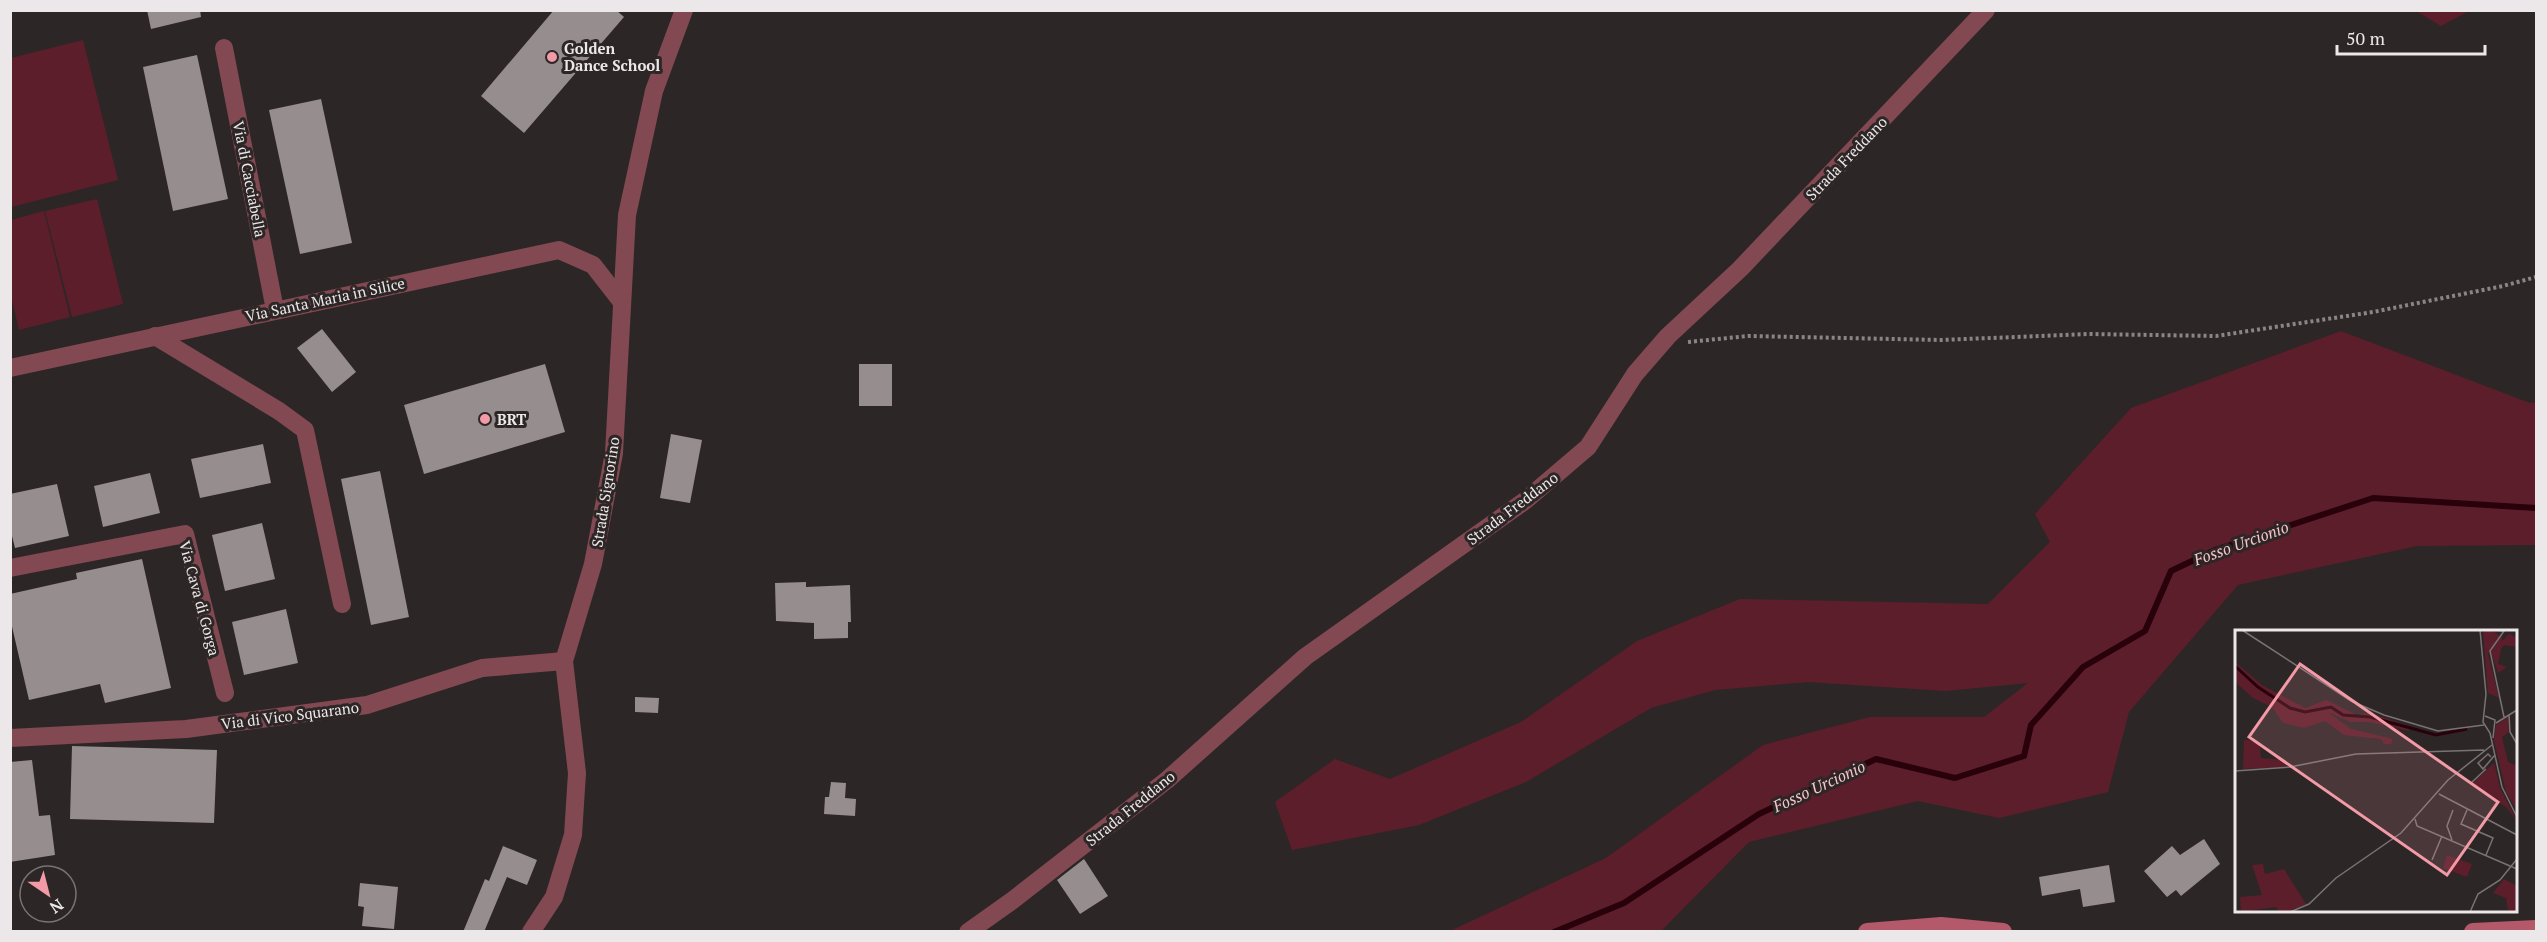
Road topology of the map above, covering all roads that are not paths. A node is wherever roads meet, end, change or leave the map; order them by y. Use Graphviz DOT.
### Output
graph roads {
  1 [pos="684,10"];
  2 [pos="1986,10"];
  3 [pos="224,48"];
  4 [pos="621,300"];
  5 [pos="275,310"];
  6 [pos="155,336"];
  7 [pos="10,368"];
  8 [pos="10,568"];
  9 [pos="342,604"];
  10 [pos="564,661"];
  11 [pos="225,693"];
  12 [pos="10,738"];
  13 [pos="2536,929"];
  14 [pos="531,932"];
  15 [pos="968,932"];
  16 [pos="1867,932"];
  17 [pos="2003,932"];
  18 [pos="2473,932"];
  1 -- 4 [label="street, Strada Signorino"];
  2 -- 15 [label="street, Strada Freddano"];
  3 -- 5 [label="street, Via di Cacciabella"];
  4 -- 5 [label="street, Via Santa Maria in Silice"];
  4 -- 10 [label="street, Strada Signorino"];
  5 -- 6 [label="street, Via Santa Maria in Silice"];
  6 -- 7 [label="street, Via Santa Maria in Silice"];
  6 -- 9 [label="street"];
  8 -- 11 [label="street, Via Cava di Gorga"];
  10 -- 12 [label="street, Via di Vico Squarano"];
  10 -- 14 [label="street, Strada Signorino"];
  13 -- 18 [label="street"];
  16 -- 17 [label="street"];
}
